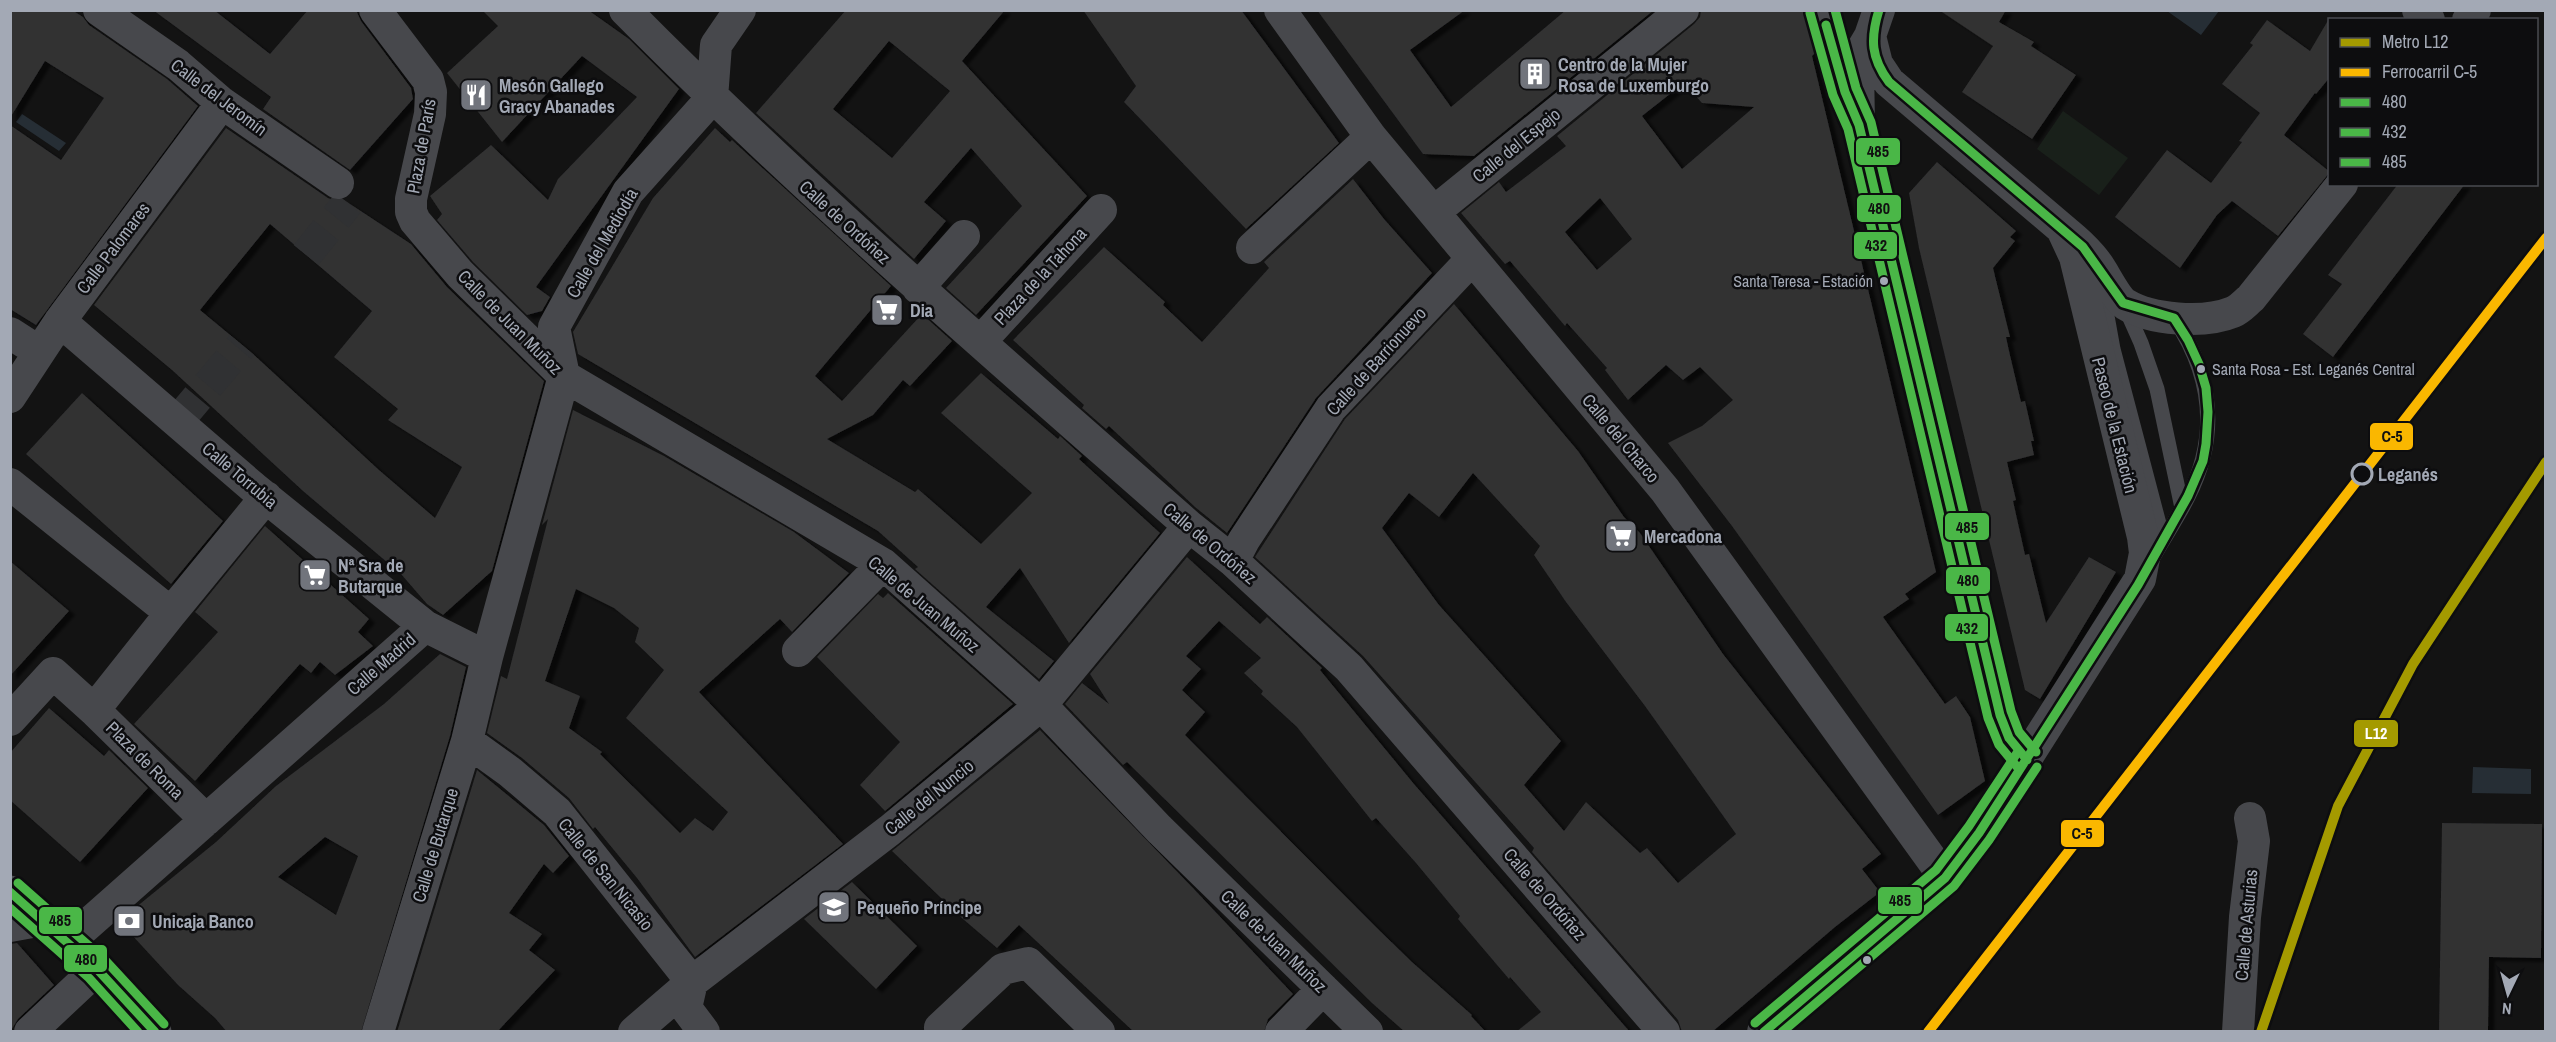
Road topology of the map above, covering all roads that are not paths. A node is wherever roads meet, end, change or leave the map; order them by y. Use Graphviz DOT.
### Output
graph roads {
  1 [pos="99,10"];
  2 [pos="375,10"];
  3 [pos="625,10"];
  4 [pos="740,10"];
  5 [pos="1280,10"];
  6 [pos="1683,10"];
  7 [pos="1822,10"];
  8 [pos="1875,23"];
  9 [pos="712,98"];
  10 [pos="222,103"];
  11 [pos="1859,125"];
  12 [pos="1371,137"];
  13 [pos="338,183"];
  14 [pos="2340,186"];
  15 [pos="1101,210"];
  16 [pos="411,212"];
  17 [pos="1434,212"];
  18 [pos="2062,229"];
  19 [pos="964,236"];
  20 [pos="1252,248"];
  21 [pos="1471,260"];
  22 [pos="2096,262"];
  23 [pos="918,288"];
  24 [pos="2123,303"];
  25 [pos="2174,318"];
  26 [pos="60,321"];
  27 [pos="10,333"];
  28 [pos="980,342"];
  29 [pos="38,351"];
  30 [pos="564,376"];
  31 [pos="10,397"];
  32 [pos="10,484"];
  33 [pos="266,497"];
  34 [pos="2182,508"];
  35 [pos="1189,526"];
  36 [pos="2163,539"];
  37 [pos="1233,561"];
  38 [pos="883,564"];
  39 [pos="2140,579"];
  40 [pos="171,613"];
  41 [pos="425,626"];
  42 [pos="798,651"];
  43 [pos="487,657"];
  44 [pos="1041,705"];
  45 [pos="94,710"];
  46 [pos="10,720"];
  47 [pos="467,741"];
  48 [pos="2026,760"];
  49 [pos="2250,818"];
  50 [pos="206,820"];
  51 [pos="1945,878"];
  52 [pos="10,892"];
  53 [pos="43,920"];
  54 [pos="10,926"];
  55 [pos="68,942"];
  56 [pos="97,969"];
  57 [pos="692,982"];
  58 [pos="1323,989"];
  59 [pos="30,1032"];
  60 [pos="155,1032"];
  61 [pos="378,1032"];
  62 [pos="634,1032"];
  63 [pos="704,1032"];
  64 [pos="940,1032"];
  65 [pos="1099,1032"];
  66 [pos="1281,1032"];
  67 [pos="1367,1032"];
  68 [pos="1664,1032"];
  69 [pos="1763,1032"];
  70 [pos="2238,1032"];
  1 -- 10 [label="street, Calle del Jeromín"];
  2 -- 16 [label="street, Plaza de París"];
  3 -- 9 [label="street, Calle de Ordóñez"];
  4 -- 9 [label="street"];
  5 -- 12 [label="street, Calle del Charco"];
  6 -- 17 [label="street, Calle del Espejo"];
  7 -- 11 [label="street"];
  8 -- 11 [label="street"];
  8 -- 18 [label="street, Paseo de la Estación"];
  9 -- 23 [label="street, Calle de Ordóñez"];
  9 -- 30 [label="street, Calle del Mediodía"];
  10 -- 13 [label="street, Calle del Jeromín"];
  10 -- 26 [label="street, Calle Palomares"];
  11 -- 48 [label="street"];
  12 -- 17 [label="street, Calle del Charco"];
  12 -- 20 [label="street"];
  14 -- 25 [label="street"];
  15 -- 28 [label="street, Plaza de la Tahona"];
  16 -- 30 [label="street, Calle de Juan Muñoz"];
  17 -- 21 [label="street, Calle del Charco"];
  18 -- 22 [label="street, Paseo de la Estación"];
  18 -- 39 [label="street, Paseo de la Estación"];
  19 -- 23 [label="street"];
  21 -- 37 [label="street, Calle de Barrionuevo"];
  21 -- 51 [label="street, Calle del Charco"];
  22 -- 24 [label="street, Paseo de la Estación"];
  22 -- 36 [label="lane, Paseo de la Estación"];
  23 -- 28 [label="street, Calle de Ordóñez"];
  24 -- 25 [label="street"];
  24 -- 34 [label="lane, Paseo de la Estación"];
  25 -- 34 [label="lane"];
  26 -- 29 [label="street, Calle Palomares"];
  26 -- 33 [label="street, Calle Torrubia"];
  27 -- 29 [label="street"];
  28 -- 35 [label="street, Calle de Ordóñez"];
  29 -- 31 [label="street, Calle Palomares"];
  30 -- 38 [label="street, Calle de Juan Muñoz"];
  30 -- 43 [label="street"];
  32 -- 40 [label="street"];
  33 -- 40 [label="street, Plaza de Roma"];
  33 -- 41 [label="street, Calle Torrubia"];
  34 -- 36 [label="lane"];
  35 -- 37 [label="street, Calle de Ordóñez"];
  35 -- 44 [label="street, Calle del Nuncio"];
  36 -- 39 [label="lane"];
  37 -- 68 [label="street, Calle de Ordóñez"];
  38 -- 42 [label="street"];
  38 -- 44 [label="street, Calle de Juan Muñoz"];
  39 -- 48 [label="street"];
  40 -- 45 [label="street, Plaza de Roma"];
  41 -- 43 [label="street, Calle Madrid"];
  41 -- 50 [label="street, Calle Madrid"];
  43 -- 47 [label="street, Calle de Butarque"];
  44 -- 57 [label="street, Calle del Nuncio"];
  44 -- 58 [label="street, Calle de Juan Muñoz"];
  45 -- 46 [label="street"];
  45 -- 50 [label="street, Plaza de Roma"];
  47 -- 57 [label="street, Calle de San Nicasio"];
  47 -- 61 [label="street, Calle de Butarque"];
  48 -- 51 [label="street"];
  49 -- 70 [label="street, Calle de Asturias"];
  50 -- 55 [label="street, Calle Madrid"];
  51 -- 69 [label="street"];
  52 -- 53 [label="main road"];
  53 -- 54 [label="street"];
  53 -- 55 [label="main road"];
  55 -- 56 [label="main road"];
  56 -- 59 [label="street"];
  56 -- 60 [label="main road"];
  57 -- 62 [label="street, Calle del Nuncio"];
  57 -- 63 [label="street"];
  58 -- 66 [label="street"];
  58 -- 67 [label="street, Calle de Juan Muñoz"];
  64 -- 65 [label="street"];
}
